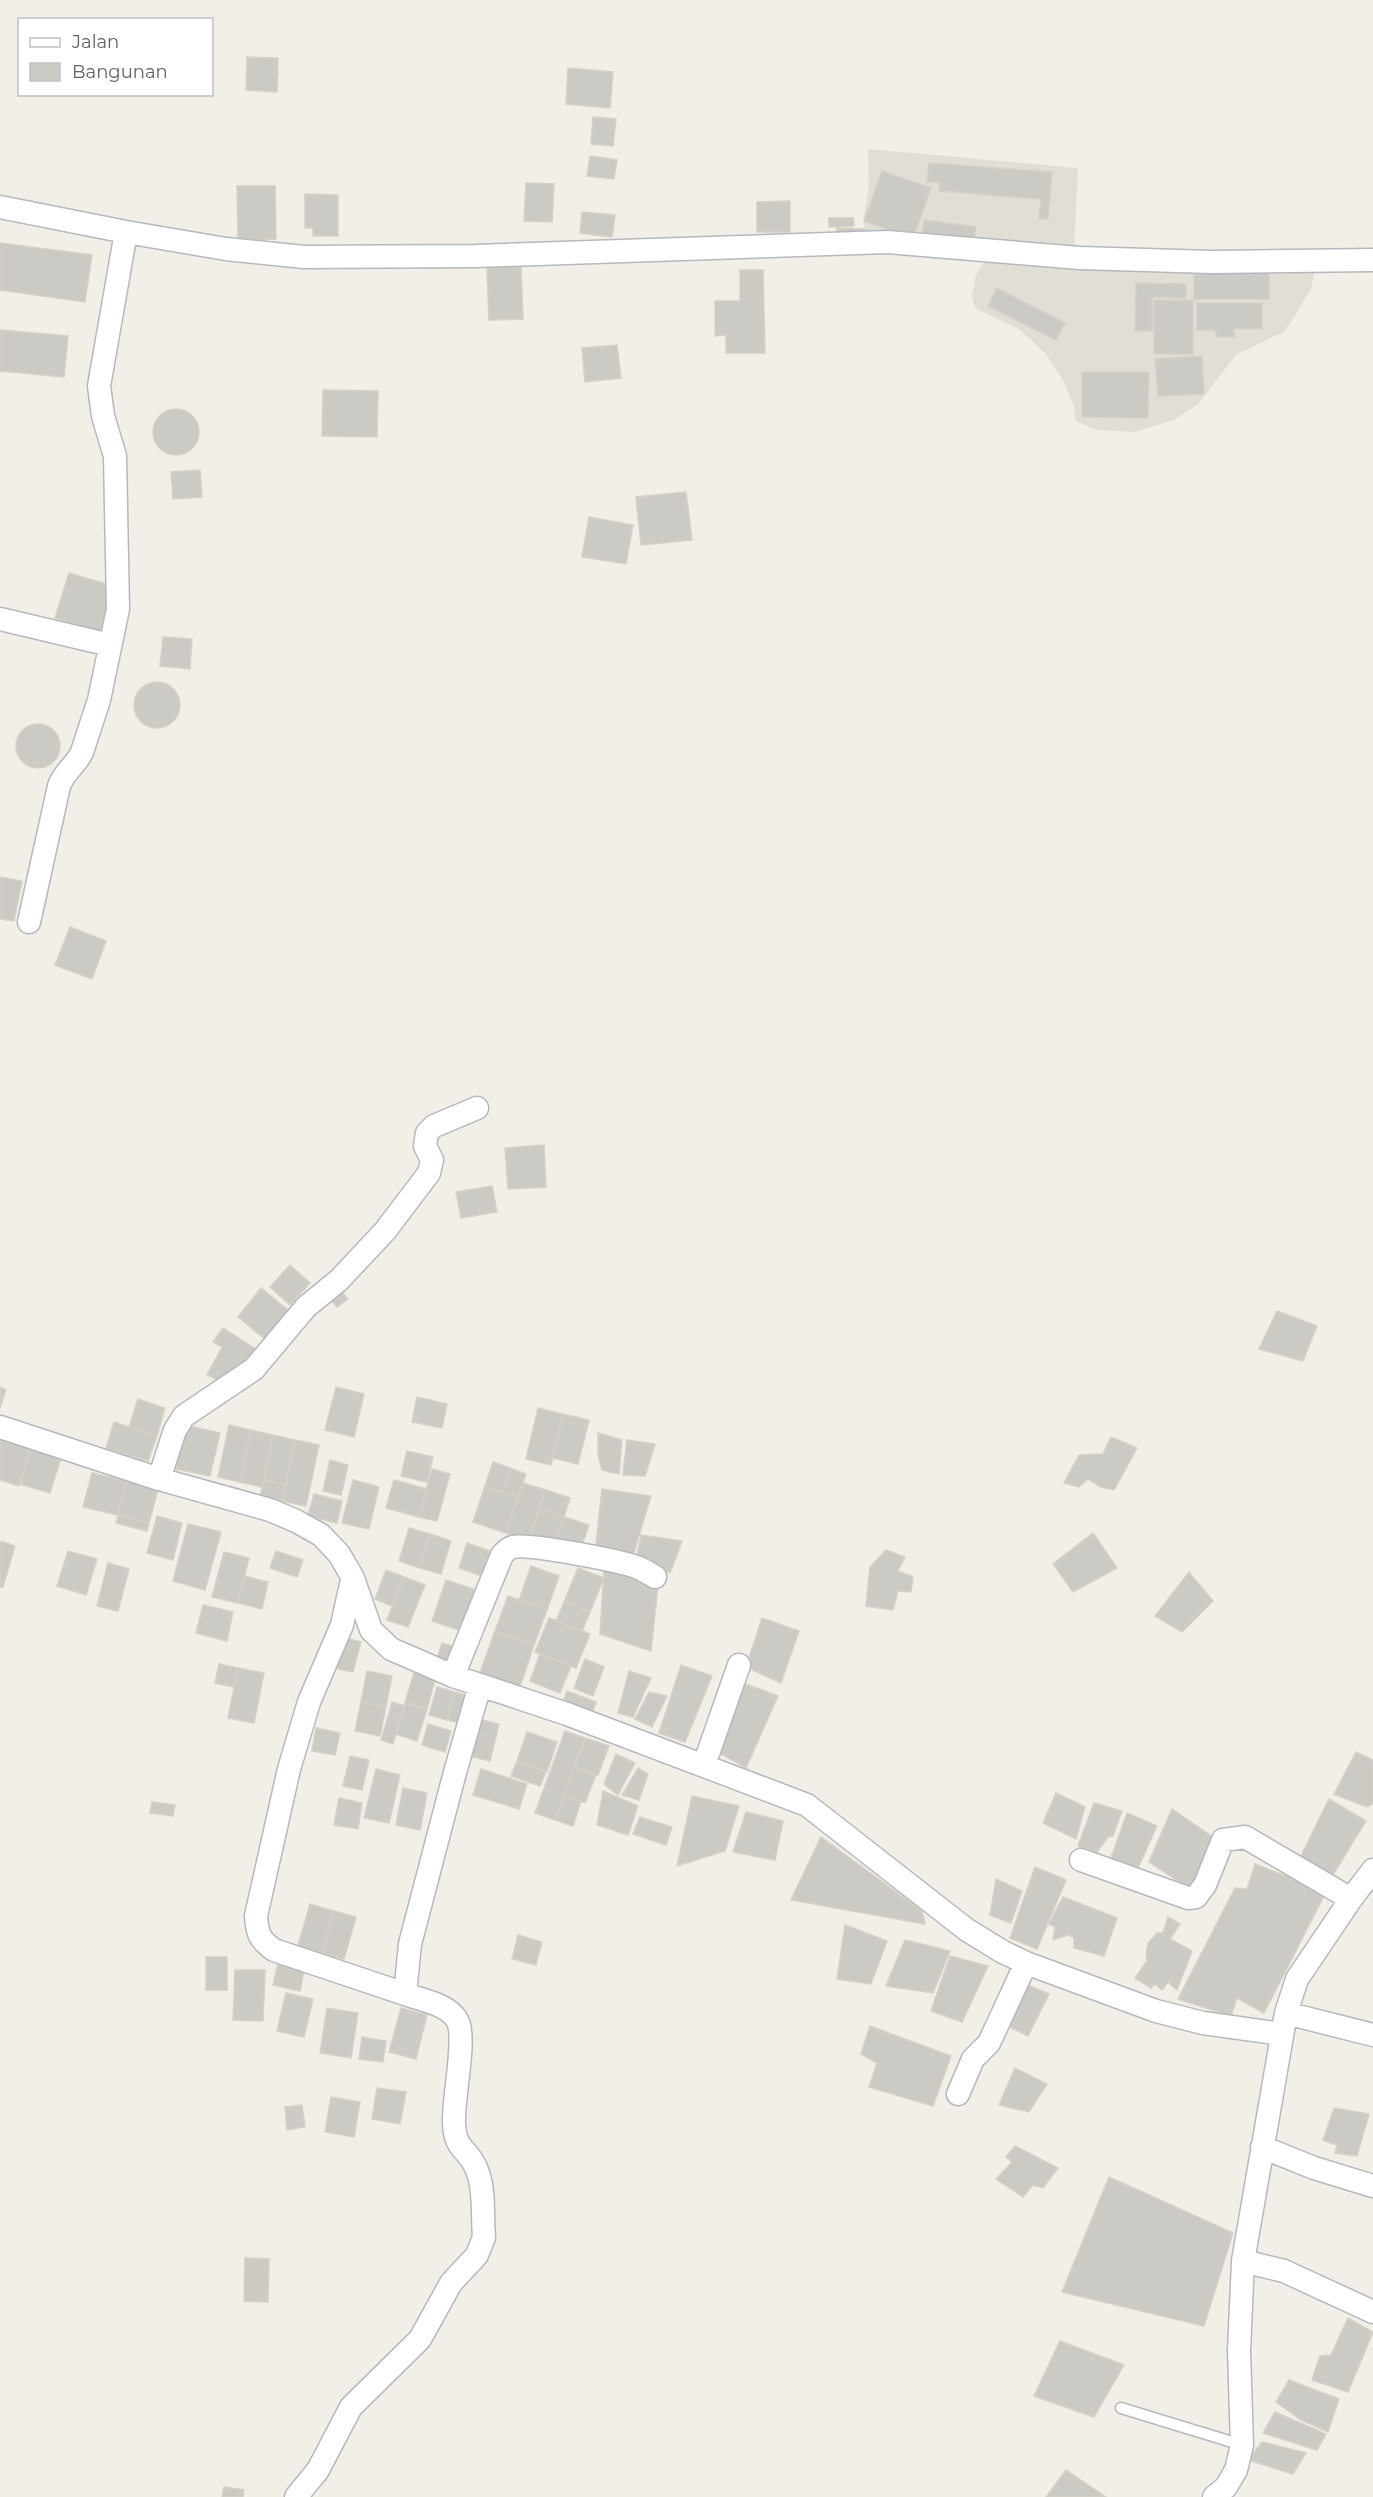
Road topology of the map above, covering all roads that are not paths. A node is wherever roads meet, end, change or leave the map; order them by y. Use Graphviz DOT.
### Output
graph roads {
  1 [pos="0,207"];
  2 [pos="126,232"];
  3 [pos="1373,260"];
  4 [pos="0,619"];
  5 [pos="110,645"];
  6 [pos="29,922"];
  7 [pos="477,1108"];
  8 [pos="0,1427"];
  9 [pos="159,1479"];
  10 [pos="655,1577"];
  11 [pos="353,1578"];
  12 [pos="739,1665"];
  13 [pos="453,1676"];
  14 [pos="480,1685"];
  15 [pos="704,1765"];
  16 [pos="1081,1860"];
  17 [pos="1373,1870"];
  18 [pos="1351,1899"];
  19 [pos="1026,1963"];
  20 [pos="405,1994"];
  21 [pos="1283,2024"];
  22 [pos="1373,2035"];
  23 [pos="958,2094"];
  24 [pos="1262,2147"];
  25 [pos="1373,2186"];
  26 [pos="1243,2262"];
  27 [pos="1373,2312"];
  28 [pos="1121,2408"];
  29 [pos="1242,2445"];
  30 [pos="296,2497"];
  31 [pos="1214,2497"];
  1 -- 2 [label="street"];
  2 -- 3 [label="street"];
  2 -- 5 [label="street"];
  4 -- 5 [label="street"];
  5 -- 6 [label="street"];
  7 -- 9 [label="street"];
  8 -- 9 [label="street"];
  9 -- 11 [label="street"];
  10 -- 13 [label="street"];
  11 -- 13 [label="street"];
  11 -- 20 [label="street"];
  12 -- 15 [label="street"];
  13 -- 14 [label="street"];
  14 -- 15 [label="street"];
  14 -- 20 [label="street"];
  15 -- 19 [label="street"];
  16 -- 18 [label="street"];
  17 -- 18 [label="street"];
  18 -- 21 [label="street"];
  19 -- 21 [label="street"];
  19 -- 23 [label="street"];
  20 -- 30 [label="street"];
  21 -- 22 [label="street"];
  21 -- 24 [label="street"];
  24 -- 25 [label="street"];
  24 -- 26 [label="street"];
  26 -- 27 [label="street"];
  26 -- 29 [label="street"];
  28 -- 29 [label="lane"];
  29 -- 31 [label="street"];
}
